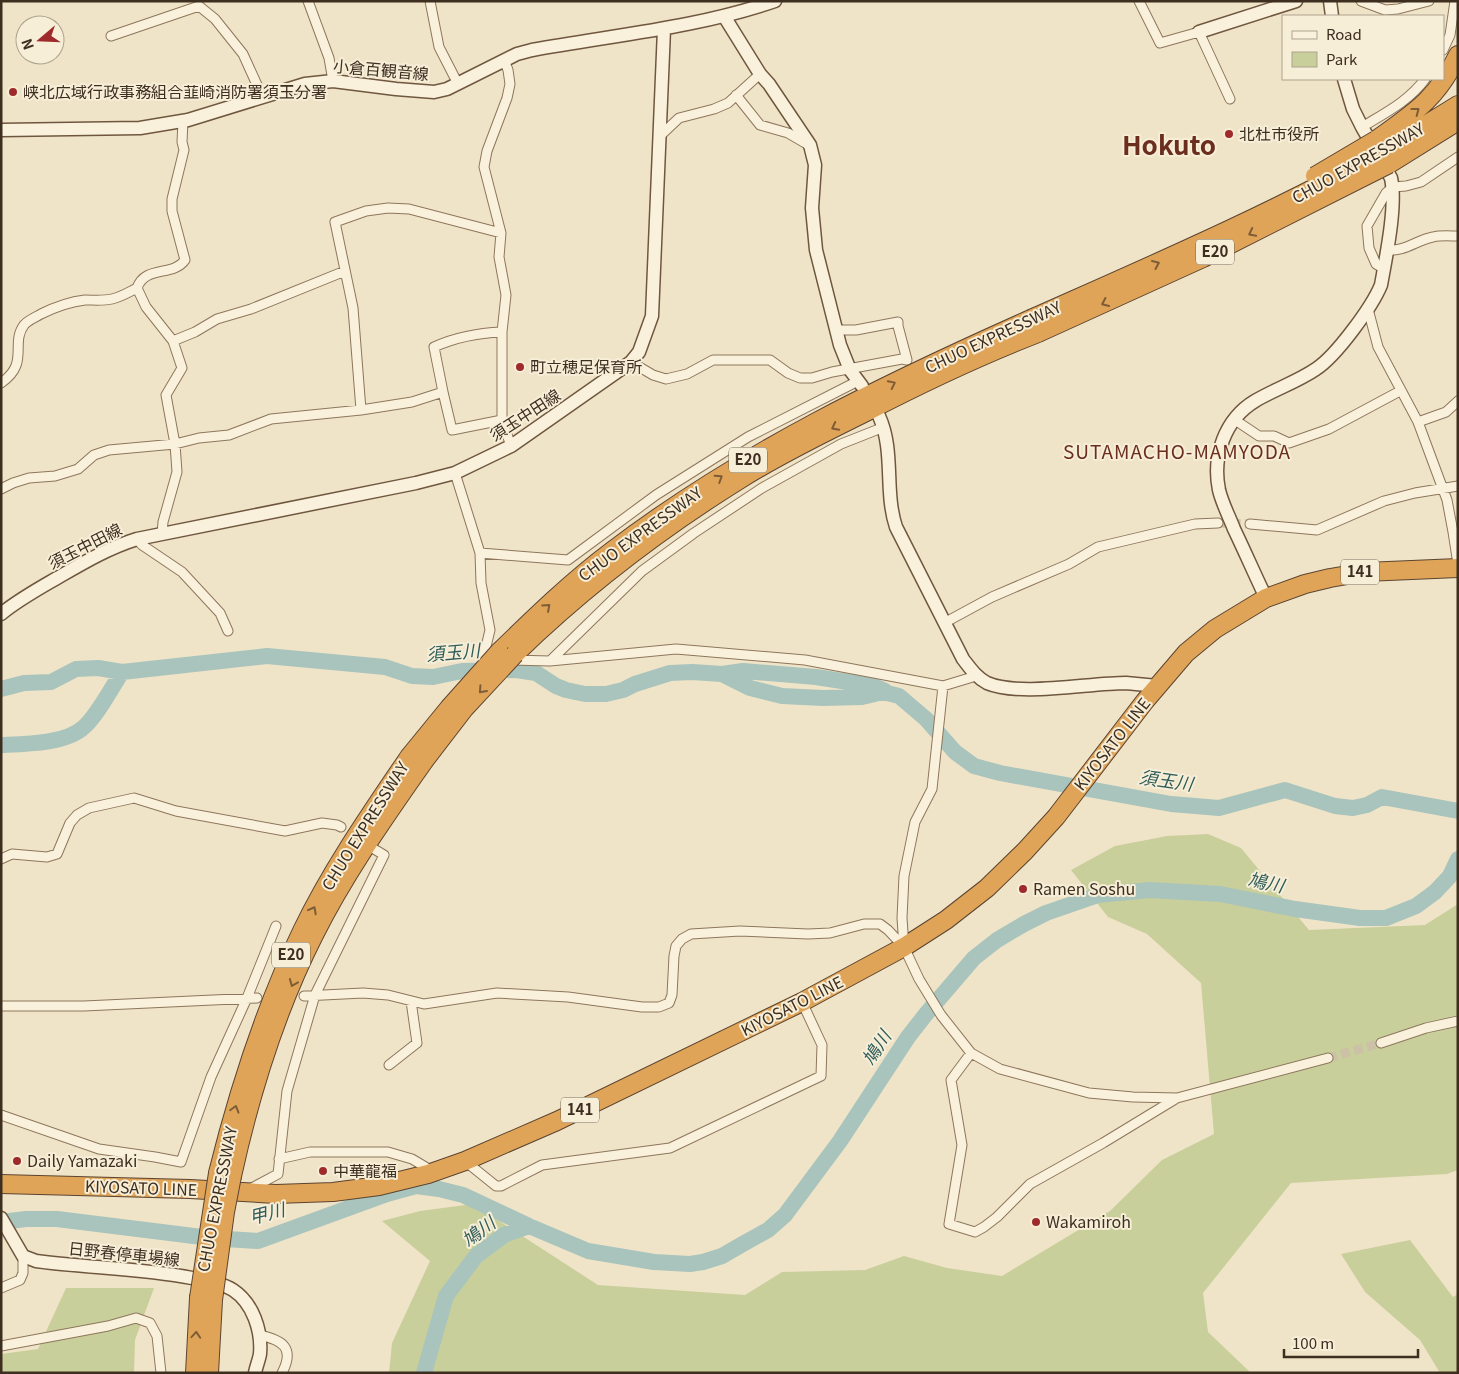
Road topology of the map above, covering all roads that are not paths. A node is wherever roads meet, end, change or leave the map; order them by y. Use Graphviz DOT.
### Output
graph roads {
  1 [pos="308,1"];
  2 [pos="430,1"];
  3 [pos="775,1"];
  4 [pos="1139,1"];
  5 [pos="1296,1"];
  6 [pos="1330,1"];
  7 [pos="1361,1"];
  8 [pos="1429,1"];
  9 [pos="1455,1"];
  10 [pos="742,6"];
  11 [pos="1332,15"];
  12 [pos="724,16"];
  13 [pos="664,29"];
  14 [pos="1199,32"];
  15 [pos="110,36"];
  16 [pos="1444,48"];
  17 [pos="1458,55"];
  18 [pos="504,60"];
  19 [pos="760,74"];
  20 [pos="1344,80"];
  21 [pos="1424,80"];
  22 [pos="333,81"];
  23 [pos="458,84"];
  24 [pos="736,95"];
  25 [pos="263,98"];
  26 [pos="1230,99"];
  27 [pos="1458,105"];
  28 [pos="183,121"];
  29 [pos="1458,121"];
  30 [pos="1362,127"];
  31 [pos="1,130"];
  32 [pos="660,136"];
  33 [pos="811,147"];
  34 [pos="1382,152"];
  35 [pos="1458,157"];
  36 [pos="1393,187"];
  37 [pos="501,233"];
  38 [pos="1458,236"];
  39 [pos="1387,250"];
  40 [pos="1384,269"];
  41 [pos="345,271"];
  42 [pos="137,288"];
  43 [pos="1368,309"];
  44 [pos="1035,326"];
  45 [pos="836,330"];
  46 [pos="502,332"];
  47 [pos="173,341"];
  48 [pos="630,362"];
  49 [pos="850,370"];
  50 [pos="1,383"];
  51 [pos="860,384"];
  52 [pos="1400,391"];
  53 [pos="443,392"];
  54 [pos="1458,401"];
  55 [pos="361,410"];
  56 [pos="502,420"];
  57 [pos="1235,420"];
  58 [pos="882,421"];
  59 [pos="1418,422"];
  60 [pos="175,444"];
  61 [pos="511,446"];
  62 [pos="455,473"];
  63 [pos="1458,486"];
  64 [pos="1,489"];
  65 [pos="1443,489"];
  66 [pos="1218,524"];
  67 [pos="1250,524"];
  68 [pos="162,534"];
  69 [pos="137,539"];
  70 [pos="480,553"];
  71 [pos="1458,564"];
  72 [pos="1458,568"];
  73 [pos="1266,598"];
  74 [pos="1,614"];
  75 [pos="944,623"];
  76 [pos="228,631"];
  77 [pos="550,661"];
  78 [pos="976,676"];
  79 [pos="944,686"];
  80 [pos="1156,686"];
  81 [pos="341,827"];
  82 [pos="374,849"];
  83 [pos="1,859"];
  84 [pos="276,926"];
  85 [pos="904,947"];
  86 [pos="315,995"];
  87 [pos="304,996"];
  88 [pos="252,998"];
  89 [pos="411,1001"];
  90 [pos="802,1002"];
  91 [pos="1,1006"];
  92 [pos="1458,1020"];
  93 [pos="1380,1043"];
  94 [pos="972,1053"];
  95 [pos="1328,1058"];
  96 [pos="389,1065"];
  97 [pos="1177,1098"];
  98 [pos="1,1115"];
  99 [pos="279,1159"];
  100 [pos="465,1161"];
  101 [pos="434,1172"];
  102 [pos="1,1184"];
  103 [pos="244,1192"];
  104 [pos="1,1218"];
  105 [pos="23,1256"];
  106 [pos="1,1288"];
  107 [pos="206,1299"];
  108 [pos="259,1336"];
  109 [pos="1,1346"];
  110 [pos="161,1373"];
  111 [pos="194,1373"];
  112 [pos="209,1373"];
  113 [pos="255,1373"];
  114 [pos="282,1373"];
  1 -- 22 [label="street"];
  2 -- 23 [label="street"];
  3 -- 10 [label="main road"];
  4 -- 14 [label="street"];
  5 -- 14 [label="main road"];
  6 -- 11 [label="main road"];
  7 -- 8 [label="street"];
  9 -- 16 [label="street"];
  10 -- 12 [label="main road"];
  12 -- 13 [label="main road"];
  12 -- 19 [label="main road"];
  13 -- 18 [label="main road, 小倉百観音線"];
  13 -- 32 [label="main road, 須玉中田線"];
  14 -- 26 [label="street"];
  15 -- 25 [label="street"];
  34 -- 17 [label="highway, one-way"];
  18 -- 23 [label="main road, 小倉百観音線"];
  18 -- 37 [label="street"];
  19 -- 24 [label="street"];
  19 -- 33 [label="main road"];
  20 -- 30 [label="main road"];
  21 -- 30 [label="street"];
  22 -- 23 [label="main road, 小倉百観音線"];
  22 -- 25 [label="main road, 小倉百観音線"];
  24 -- 32 [label="street"];
  24 -- 33 [label="street"];
  25 -- 28 [label="main road, 小倉百観音線"];
  27 -- 34 [label="highway, CHUO EXPRESSWAY / E20"];
  28 -- 31 [label="main road, 小倉百観音線"];
  28 -- 42 [label="street"];
  29 -- 34 [label="highway, CHUO EXPRESSWAY / E20"];
  30 -- 36 [label="main road"];
  32 -- 48 [label="main road, 須玉中田線"];
  33 -- 45 [label="main road"];
  44 -- 34 [label="highway, CHUO EXPRESSWAY / E20, one-way, bridge"];
  34 -- 44 [label="highway, CHUO EXPRESSWAY / E20, one-way, bridge"];
  35 -- 36 [label="street"];
  36 -- 39 [label="main road"];
  36 -- 40 [label="street"];
  37 -- 41 [label="street"];
  37 -- 46 [label="street"];
  38 -- 39 [label="street"];
  39 -- 40 [label="main road"];
  40 -- 43 [label="main road"];
  41 -- 47 [label="street"];
  41 -- 55 [label="street"];
  42 -- 47 [label="street"];
  42 -- 50 [label="street"];
  43 -- 52 [label="street"];
  43 -- 57 [label="main road"];
  44 -- 107 [label="highway, CHUO EXPRESSWAY / E20, bridge"];
  45 -- 49 [label="main road"];
  45 -- 49 [label="street"];
  46 -- 53 [label="street"];
  46 -- 56 [label="street"];
  47 -- 60 [label="street"];
  48 -- 49 [label="street"];
  48 -- 61 [label="main road, 須玉中田線"];
  49 -- 51 [label="main road"];
  51 -- 70 [label="street"];
  52 -- 57 [label="street"];
  52 -- 59 [label="street"];
  53 -- 55 [label="street"];
  53 -- 56 [label="street"];
  54 -- 59 [label="street"];
  55 -- 60 [label="street"];
  56 -- 61 [label="street"];
  57 -- 73 [label="main road"];
  58 -- 75 [label="main road"];
  58 -- 77 [label="street"];
  59 -- 65 [label="street"];
  60 -- 64 [label="street"];
  60 -- 68 [label="street"];
  61 -- 62 [label="main road, 須玉中田線"];
  62 -- 68 [label="main road, 須玉中田線"];
  62 -- 70 [label="street"];
  63 -- 65 [label="street"];
  65 -- 67 [label="street"];
  65 -- 71 [label="street"];
  66 -- 75 [label="street"];
  68 -- 69 [label="main road, 須玉中田線"];
  69 -- 74 [label="main road, 須玉中田線"];
  69 -- 76 [label="street"];
  70 -- 77 [label="street"];
  72 -- 73 [label="highway, KIYOSATO LINE / 141"];
  73 -- 80 [label="highway, KIYOSATO LINE / 141"];
  75 -- 78 [label="main road"];
  77 -- 79 [label="street"];
  78 -- 79 [label="street"];
  78 -- 80 [label="main road"];
  79 -- 85 [label="street"];
  80 -- 85 [label="highway, KIYOSATO LINE / 141"];
  81 -- 83 [label="street"];
  82 -- 86 [label="street"];
  84 -- 88 [label="street"];
  85 -- 89 [label="street"];
  85 -- 90 [label="highway, KIYOSATO LINE / 141"];
  85 -- 94 [label="street"];
  86 -- 87 [label="street"];
  86 -- 89 [label="street"];
  86 -- 99 [label="street"];
  88 -- 91 [label="street"];
  88 -- 98 [label="street"];
  89 -- 96 [label="street"];
  90 -- 100 [label="highway, KIYOSATO LINE / 141"];
  90 -- 100 [label="street"];
  92 -- 93 [label="street"];
  94 -- 97 [label="street"];
  94 -- 97 [label="street"];
  95 -- 97 [label="street"];
  99 -- 101 [label="street"];
  99 -- 103 [label="street"];
  100 -- 101 [label="highway, KIYOSATO LINE / 141"];
  101 -- 103 [label="highway, KIYOSATO LINE / 141"];
  102 -- 103 [label="highway, KIYOSATO LINE / 141"];
  104 -- 105 [label="main road"];
  105 -- 106 [label="street"];
  105 -- 108 [label="main road, 日野春停車場線"];
  111 -- 107 [label="highway, CHUO EXPRESSWAY / E20, one-way"];
  107 -- 112 [label="highway, CHUO EXPRESSWAY / E20"];
  108 -- 113 [label="main road, 日野春停車場線"];
  108 -- 114 [label="street"];
  109 -- 110 [label="street"];
}
